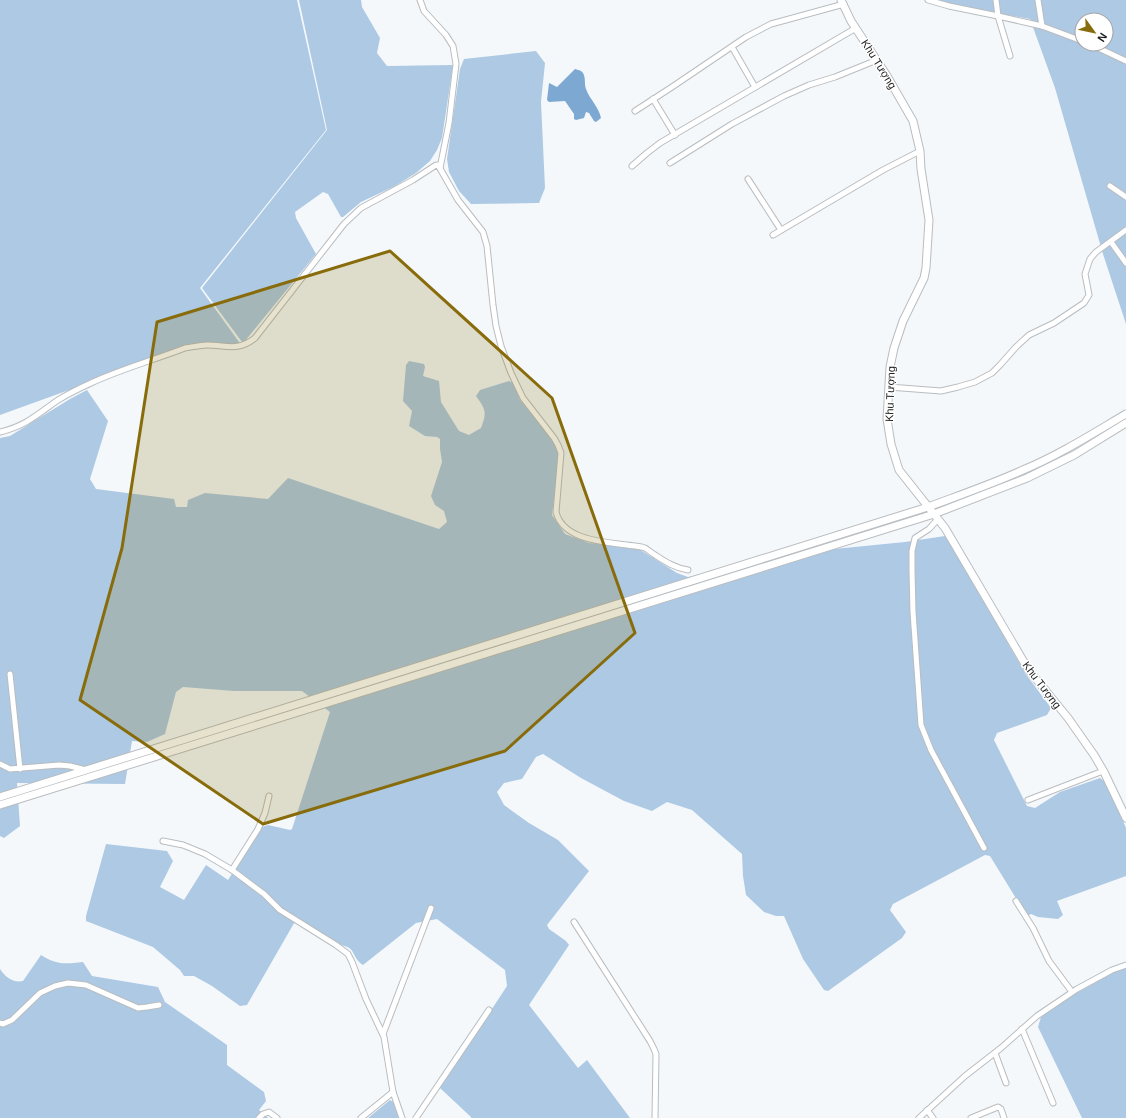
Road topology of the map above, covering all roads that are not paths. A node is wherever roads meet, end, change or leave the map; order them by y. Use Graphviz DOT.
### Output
graph roads {
  1 [pos="420,0"];
  2 [pos="928,0"];
  3 [pos="996,0"];
  4 [pos="1038,0"];
  5 [pos="842,2"];
  6 [pos="998,16"];
  7 [pos="1042,26"];
  8 [pos="856,28"];
  9 [pos="1074,38"];
  10 [pos="732,47"];
  11 [pos="1107,52"];
  12 [pos="1010,56"];
  13 [pos="876,60"];
  14 [pos="1126,61"];
  15 [pos="755,87"];
  16 [pos="653,99"];
  17 [pos="635,110"];
  18 [pos="675,135"];
  19 [pos="920,151"];
  20 [pos="670,163"];
  21 [pos="632,166"];
  22 [pos="440,168"];
  23 [pos="748,179"];
  24 [pos="1110,186"];
  25 [pos="1126,197"];
  26 [pos="781,230"];
  27 [pos="1126,230"];
  28 [pos="773,235"];
  29 [pos="1111,242"];
  30 [pos="1126,262"];
  31 [pos="889,387"];
  32 [pos="1126,414"];
  33 [pos="1126,423"];
  34 [pos="0,432"];
  35 [pos="928,507"];
  36 [pos="936,516"];
  37 [pos="688,570"];
  38 [pos="10,674"];
  39 [pos="0,764"];
  40 [pos="20,769"];
  41 [pos="87,770"];
  42 [pos="1104,771"];
  43 [pos="269,796"];
  44 [pos="0,797"];
  45 [pos="1028,800"];
  46 [pos="0,805"];
  47 [pos="1126,818"];
  48 [pos="162,841"];
  49 [pos="984,848"];
  50 [pos="232,870"];
  51 [pos="1016,901"];
  52 [pos="431,908"];
  53 [pos="574,922"];
  54 [pos="1126,965"];
  55 [pos="1072,992"];
  56 [pos="159,1005"];
  57 [pos="489,1010"];
  58 [pos="0,1023"];
  59 [pos="1022,1030"];
  60 [pos="383,1034"];
  61 [pos="995,1053"];
  62 [pos="1006,1083"];
  63 [pos="393,1092"];
  64 [pos="1053,1103"];
  65 [pos="927,1110"];
  66 [pos="259,1118"];
  67 [pos="277,1118"];
  68 [pos="361,1118"];
  69 [pos="402,1118"];
  70 [pos="416,1118"];
  71 [pos="655,1118"];
  72 [pos="919,1118"];
  73 [pos="932,1118"];
  74 [pos="971,1118"];
  75 [pos="1004,1118"];
  1 -- 22 [label="street"];
  2 -- 6 [label="street"];
  3 -- 6 [label="street"];
  4 -- 7 [label="street"];
  5 -- 8 [label="main road, Khu Tượng"];
  5 -- 10 [label="street"];
  6 -- 7 [label="street"];
  6 -- 12 [label="street"];
  7 -- 9 [label="street"];
  8 -- 13 [label="main road, Khu Tượng"];
  8 -- 15 [label="street"];
  10 -- 15 [label="street"];
  10 -- 16 [label="street"];
  11 -- 14 [label="street"];
  13 -- 19 [label="main road, Khu Tượng"];
  13 -- 20 [label="street"];
  15 -- 18 [label="street"];
  16 -- 17 [label="street"];
  16 -- 18 [label="street"];
  18 -- 21 [label="street"];
  19 -- 26 [label="street"];
  19 -- 31 [label="main road, Khu Tượng"];
  22 -- 34 [label="street"];
  22 -- 37 [label="street"];
  23 -- 26 [label="street"];
  24 -- 25 [label="street"];
  26 -- 28 [label="street"];
  27 -- 29 [label="street"];
  29 -- 30 [label="street"];
  29 -- 31 [label="street"];
  31 -- 35 [label="main road, Khu Tượng"];
  32 -- 35 [label="main road"];
  33 -- 36 [label="main road"];
  35 -- 36 [label="main road, Khu Tượng"];
  35 -- 41 [label="main road"];
  36 -- 42 [label="main road, Khu Tượng"];
  36 -- 46 [label="main road"];
  36 -- 49 [label="street"];
  38 -- 40 [label="street"];
  39 -- 40 [label="street"];
  40 -- 41 [label="street"];
  41 -- 44 [label="main road"];
  42 -- 45 [label="street"];
  42 -- 47 [label="main road, Khu Tượng"];
  43 -- 50 [label="street"];
  48 -- 50 [label="street"];
  50 -- 60 [label="street"];
  51 -- 55 [label="street"];
  52 -- 60 [label="street"];
  53 -- 71 [label="street"];
  54 -- 55 [label="street"];
  55 -- 59 [label="street"];
  56 -- 58 [label="street"];
  57 -- 70 [label="street"];
  59 -- 61 [label="street"];
  59 -- 64 [label="street"];
  60 -- 63 [label="street"];
  61 -- 62 [label="street"];
  61 -- 65 [label="street"];
  63 -- 68 [label="street"];
  63 -- 69 [label="street"];
  65 -- 72 [label="street"];
  65 -- 73 [label="street"];
  66 -- 67 [label="street"];
  74 -- 75 [label="street"];
}
